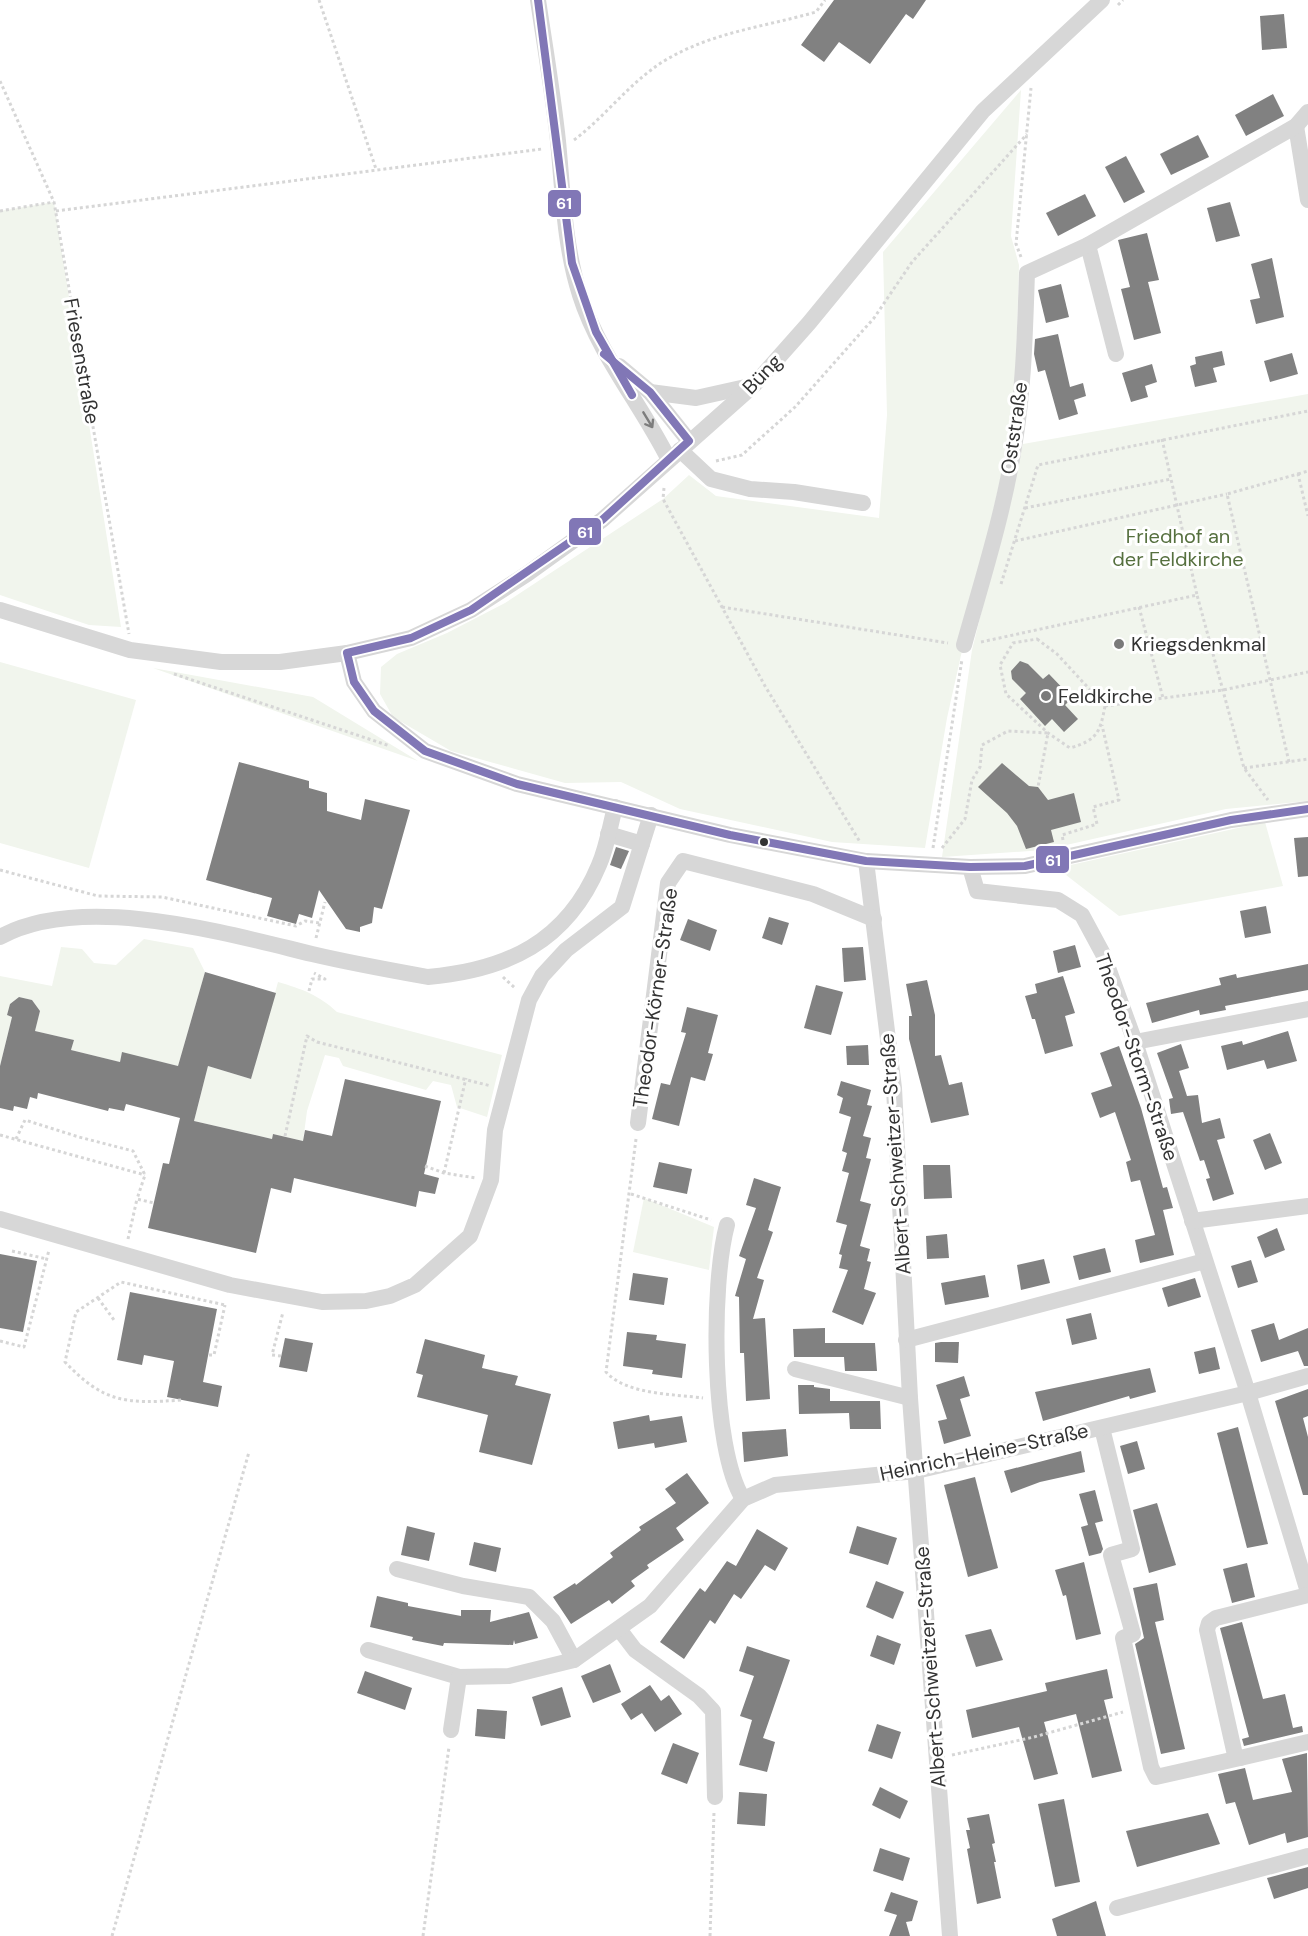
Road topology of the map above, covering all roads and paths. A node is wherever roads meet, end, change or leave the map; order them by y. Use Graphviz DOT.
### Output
graph roads {
  1 [pos="319,0"];
  2 [pos="538,0"];
  3 [pos="825,0"];
  4 [pos="1124,0"];
  5 [pos="1108,4"];
  6 [pos="1032,79"];
  7 [pos="0,81"];
  8 [pos="1308,112"];
  9 [pos="1296,126"];
  10 [pos="1027,134"];
  11 [pos="558,147"];
  12 [pos="376,169"];
  13 [pos="1308,200"];
  14 [pos="54,202"];
  15 [pos="0,211"];
  16 [pos="56,212"];
  17 [pos="1088,246"];
  18 [pos="1028,273"];
  19 [pos="604,354"];
  20 [pos="1116,354"];
  21 [pos="754,385"];
  22 [pos="650,392"];
  23 [pos="1308,411"];
  24 [pos="1162,439"];
  25 [pos="679,450"];
  26 [pos="696,465"];
  27 [pos="1308,471"];
  28 [pos="1298,474"];
  29 [pos="1171,479"];
  30 [pos="1227,494"];
  31 [pos="863,503"];
  32 [pos="1176,503"];
  33 [pos="1025,508"];
  34 [pos="1308,516"];
  35 [pos="1014,541"];
  36 [pos="1000,585"];
  37 [pos="1197,595"];
  38 [pos="722,607"];
  39 [pos="1139,607"];
  40 [pos="0,610"];
  41 [pos="986,630"];
  42 [pos="982,641"];
  43 [pos="964,645"];
  44 [pos="130,650"];
  45 [pos="347,653"];
  46 [pos="166,672"];
  47 [pos="1308,672"];
  48 [pos="1270,680"];
  49 [pos="1223,690"];
  50 [pos="1163,698"];
  51 [pos="1105,706"];
  52 [pos="1102,725"];
  53 [pos="1047,733"];
  54 [pos="425,751"];
  55 [pos="1308,759"];
  56 [pos="1289,762"];
  57 [pos="1244,768"];
  58 [pos="1038,787"];
  59 [pos="1272,804"];
  60 [pos="615,807"];
  61 [pos="1308,809"];
  62 [pos="651,815"];
  63 [pos="608,834"];
  64 [pos="642,844"];
  65 [pos="1067,856"];
  66 [pos="866,861"];
  67 [pos="930,864"];
  68 [pos="970,867"];
  69 [pos="0,870"];
  70 [pos="325,902"];
  71 [pos="874,919"];
  72 [pos="320,923"];
  73 [pos="0,937"];
  74 [pos="312,954"];
  75 [pos="491,966"];
  76 [pos="309,991"];
  77 [pos="529,1000"];
  78 [pos="1308,1010"];
  79 [pos="1135,1042"];
  80 [pos="466,1078"];
  81 [pos="504,1090"];
  82 [pos="638,1123"];
  83 [pos="0,1135"];
  84 [pos="285,1136"];
  85 [pos="16,1139"];
  86 [pos="425,1166"];
  87 [pos="444,1173"];
  88 [pos="145,1174"];
  89 [pos="491,1180"];
  90 [pos="631,1194"];
  91 [pos="138,1199"];
  92 [pos="154,1203"];
  93 [pos="1308,1206"];
  94 [pos="0,1220"];
  95 [pos="1192,1221"];
  96 [pos="727,1225"];
  97 [pos="52,1235"];
  98 [pos="12,1251"];
  99 [pos="124,1255"];
  100 [pos="47,1259"];
  101 [pos="1205,1261"];
  102 [pos="230,1285"];
  103 [pos="287,1295"];
  104 [pos="98,1298"];
  105 [pos="225,1305"];
  106 [pos="114,1320"];
  107 [pos="906,1340"];
  108 [pos="0,1341"];
  109 [pos="209,1355"];
  110 [pos="281,1356"];
  111 [pos="795,1369"];
  112 [pos="75,1372"];
  113 [pos="1308,1376"];
  114 [pos="83,1382"];
  115 [pos="1248,1393"];
  116 [pos="910,1398"];
  117 [pos="181,1400"];
  118 [pos="720,1400"];
  119 [pos="1102,1428"];
  120 [pos="249,1452"];
  121 [pos="916,1471"];
  122 [pos="744,1498"];
  123 [pos="398,1569"];
  124 [pos="1308,1594"];
  125 [pos="619,1629"];
  126 [pos="368,1650"];
  127 [pos="574,1660"];
  128 [pos="459,1677"];
  129 [pos="1138,1707"];
  130 [pos="451,1730"];
  131 [pos="1308,1743"];
  132 [pos="1240,1758"];
  133 [pos="936,1759"];
  134 [pos="715,1797"];
  135 [pos="1308,1856"];
  136 [pos="1117,1908"];
  137 [pos="112,1936"];
  138 [pos="423,1936"];
  139 [pos="710,1936"];
  140 [pos="950,1936"];
  1 -- 12 [label="path"];
  2 -- 11 [label="street"];
  3 -- 11 [label="path"];
  4 -- 5 [label="path"];
  5 -- 21 [label="street, Büng"];
  6 -- 10 [label="path"];
  7 -- 14 [label="path, Friesenstraße"];
  8 -- 9 [label="street"];
  9 -- 13 [label="street"];
  9 -- 17 [label="street"];
  10 -- 18 [label="path"];
  10 -- 26 [label="path"];
  11 -- 12 [label="path"];
  11 -- 19 [label="street"];
  12 -- 16 [label="path"];
  14 -- 15 [label="path"];
  14 -- 16 [label="path, Friesenstraße"];
  16 -- 44 [label="path, Friesenstraße"];
  17 -- 18 [label="street"];
  17 -- 20 [label="street"];
  18 -- 43 [label="street, Oststraße"];
  19 -- 22 [label="street"];
  19 -- 25 [label="street, one-way"];
  21 -- 22 [label="street"];
  21 -- 25 [label="street, Büng"];
  22 -- 25 [label="street"];
  23 -- 24 [label="path"];
  24 -- 29 [label="path"];
  24 -- 33 [label="path"];
  25 -- 26 [label="street"];
  25 -- 38 [label="path"];
  25 -- 45 [label="street, Büng"];
  26 -- 31 [label="street"];
  27 -- 28 [label="path"];
  28 -- 30 [label="path"];
  28 -- 34 [label="path"];
  29 -- 32 [label="path"];
  29 -- 33 [label="path"];
  30 -- 32 [label="path"];
  30 -- 48 [label="path"];
  32 -- 35 [label="path"];
  32 -- 37 [label="path"];
  33 -- 35 [label="path"];
  35 -- 36 [label="path"];
  37 -- 39 [label="path"];
  37 -- 49 [label="path"];
  38 -- 43 [label="path"];
  38 -- 66 [label="path"];
  39 -- 42 [label="path"];
  39 -- 50 [label="path"];
  40 -- 44 [label="street, Büng"];
  41 -- 42 [label="path"];
  42 -- 43 [label="path"];
  43 -- 67 [label="path"];
  44 -- 45 [label="street, Büng"];
  45 -- 54 [label="street"];
  46 -- 54 [label="path"];
  47 -- 48 [label="path"];
  48 -- 49 [label="path"];
  48 -- 56 [label="path"];
  49 -- 50 [label="path"];
  49 -- 57 [label="path"];
  50 -- 51 [label="path"];
  51 -- 52 [label="path"];
  51 -- 53 [label="path"];
  52 -- 53 [label="path"];
  52 -- 65 [label="path"];
  53 -- 58 [label="path"];
  53 -- 67 [label="path"];
  54 -- 60 [label="street"];
  55 -- 56 [label="path"];
  56 -- 57 [label="path"];
  57 -- 59 [label="path"];
  60 -- 62 [label="street"];
  60 -- 63 [label="street"];
  61 -- 65 [label="street"];
  62 -- 64 [label="street"];
  62 -- 66 [label="street"];
  63 -- 64 [label="street"];
  63 -- 75 [label="street"];
  64 -- 77 [label="street"];
  65 -- 68 [label="street"];
  66 -- 67 [label="street"];
  66 -- 71 [label="street, Albert-Schweitzer-Straße"];
  67 -- 68 [label="street"];
  68 -- 79 [label="street, Theodor-Storm-Straße"];
  69 -- 72 [label="path"];
  70 -- 72 [label="path"];
  71 -- 82 [label="street, Theodor-Körner-Straße"];
  71 -- 107 [label="street, Albert-Schweitzer-Straße"];
  72 -- 74 [label="path"];
  73 -- 74 [label="street"];
  74 -- 75 [label="street"];
  74 -- 76 [label="path"];
  75 -- 77 [label="path"];
  77 -- 81 [label="street"];
  78 -- 79 [label="street"];
  79 -- 95 [label="street, Theodor-Storm-Straße"];
  80 -- 81 [label="path"];
  80 -- 84 [label="path"];
  80 -- 87 [label="path"];
  81 -- 89 [label="street"];
  82 -- 90 [label="path"];
  83 -- 85 [label="path"];
  85 -- 88 [label="path"];
  85 -- 88 [label="path"];
  86 -- 87 [label="path"];
  87 -- 89 [label="path"];
  88 -- 91 [label="path"];
  89 -- 103 [label="street"];
  90 -- 96 [label="path"];
  90 -- 118 [label="path"];
  91 -- 92 [label="path"];
  91 -- 99 [label="path"];
  93 -- 95 [label="street"];
  94 -- 97 [label="street"];
  95 -- 101 [label="street, Theodor-Storm-Straße"];
  96 -- 118 [label="street"];
  97 -- 99 [label="street"];
  97 -- 100 [label="path"];
  98 -- 100 [label="path"];
  99 -- 102 [label="street"];
  100 -- 108 [label="path"];
  101 -- 107 [label="street"];
  101 -- 115 [label="street, Theodor-Storm-Straße"];
  102 -- 103 [label="street"];
  102 -- 105 [label="path"];
  103 -- 110 [label="path"];
  104 -- 105 [label="path"];
  104 -- 106 [label="path"];
  104 -- 114 [label="path"];
  105 -- 109 [label="path"];
  107 -- 116 [label="street, Albert-Schweitzer-Straße"];
  111 -- 116 [label="street"];
  112 -- 114 [label="path"];
  113 -- 115 [label="street, Heinrich-Heine-Straße"];
  114 -- 117 [label="path"];
  115 -- 119 [label="street, Heinrich-Heine-Straße"];
  115 -- 124 [label="street, Theodor-Storm-Straße"];
  116 -- 121 [label="street, Albert-Schweitzer-Straße"];
  118 -- 122 [label="street"];
  119 -- 121 [label="street, Heinrich-Heine-Straße"];
  119 -- 129 [label="street"];
  120 -- 137 [label="path"];
  121 -- 122 [label="street, Heinrich-Heine-Straße"];
  121 -- 133 [label="street, Albert-Schweitzer-Straße"];
  122 -- 125 [label="street, Heinrich-Heine-Straße"];
  123 -- 127 [label="street"];
  124 -- 132 [label="street"];
  125 -- 127 [label="street, Heinrich-Heine-Straße"];
  125 -- 134 [label="street"];
  126 -- 128 [label="street, Heinrich-Heine-Straße"];
  127 -- 128 [label="street, Heinrich-Heine-Straße"];
  128 -- 130 [label="street"];
  129 -- 132 [label="street"];
  129 -- 133 [label="path"];
  130 -- 138 [label="path"];
  131 -- 132 [label="street"];
  133 -- 140 [label="street, Albert-Schweitzer-Straße"];
  134 -- 139 [label="path"];
  135 -- 136 [label="street"];
}
